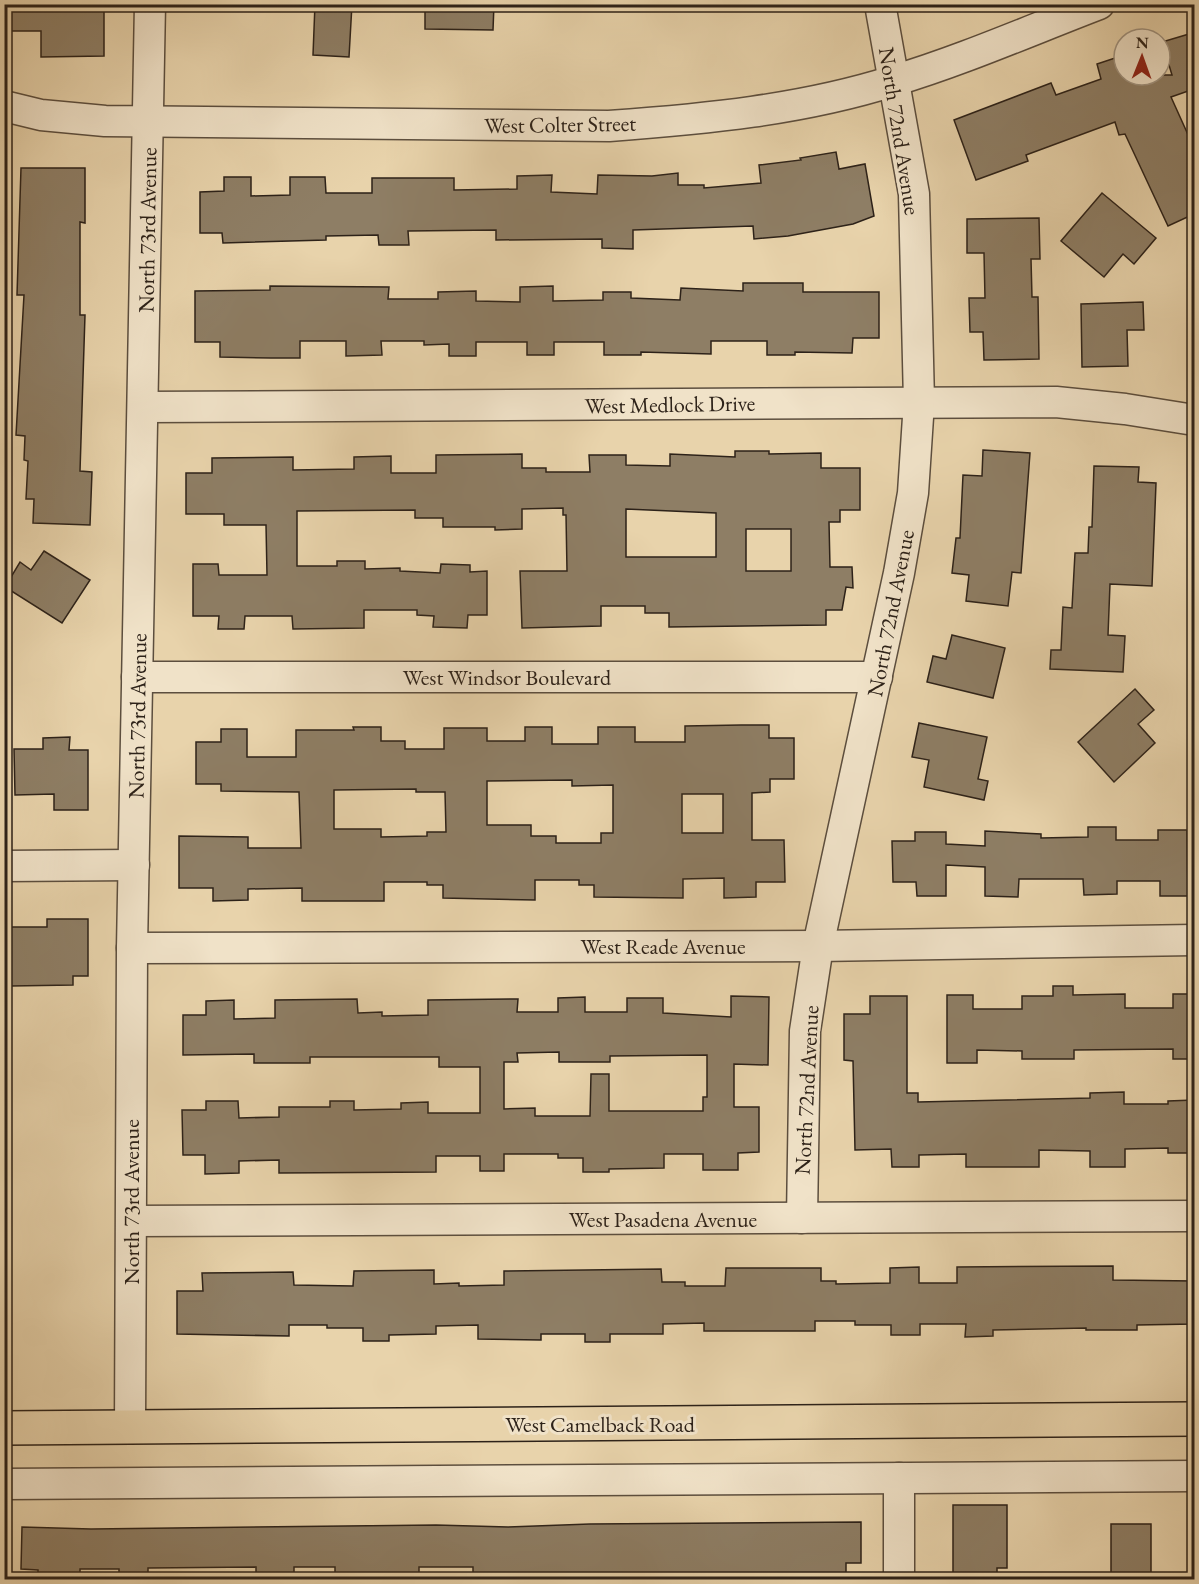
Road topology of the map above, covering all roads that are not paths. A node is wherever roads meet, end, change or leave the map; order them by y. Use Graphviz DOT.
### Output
graph roads {
  1 [pos="150,4"];
  2 [pos="880,4"];
  3 [pos="1099,4"];
  4 [pos="894,81"];
  5 [pos="4,106"];
  6 [pos="149,122"];
  7 [pos="920,402"];
  8 [pos="144,407"];
  9 [pos="1194,420"];
  10 [pos="877,676"];
  11 [pos="137,677"];
  12 [pos="134,865"];
  13 [pos="4,866"];
  14 [pos="1194,940"];
  15 [pos="818,946"];
  16 [pos="132,948"];
  17 [pos="1194,1216"];
  18 [pos="802,1218"];
  19 [pos="132,1221"];
  20 [pos="1194,1419"];
  21 [pos="4,1428"];
  22 [pos="130,1428"];
  23 [pos="1194,1476"];
  24 [pos="899,1478"];
  25 [pos="4,1484"];
  26 [pos="899,1580"];
  1 -- 6 [label="street, North 73rd Avenue"];
  2 -- 4 [label="street, North 72nd Avenue"];
  3 -- 4 [label="street, West Colter Street"];
  4 -- 6 [label="street, West Colter Street"];
  4 -- 7 [label="street, North 72nd Avenue"];
  5 -- 6 [label="street, West Colter Street"];
  6 -- 8 [label="street, North 73rd Avenue"];
  7 -- 8 [label="street, West Medlock Drive"];
  7 -- 9 [label="street, West Medlock Drive"];
  7 -- 10 [label="street, North 72nd Avenue"];
  8 -- 11 [label="street, North 73rd Avenue"];
  10 -- 11 [label="street, West Windsor Boulevard"];
  10 -- 15 [label="street, North 72nd Avenue"];
  11 -- 12 [label="street, North 73rd Avenue"];
  12 -- 13 [label="street"];
  12 -- 16 [label="street, North 73rd Avenue"];
  14 -- 15 [label="street, West Reade Avenue"];
  15 -- 16 [label="street, West Reade Avenue"];
  15 -- 18 [label="street, North 72nd Avenue"];
  16 -- 19 [label="street, North 73rd Avenue"];
  17 -- 18 [label="street, West Pasadena Avenue"];
  18 -- 19 [label="street, West Pasadena Avenue"];
  19 -- 22 [label="street, North 73rd Avenue"];
  20 -- 22 [label="main road, West Camelback Road"];
  21 -- 22 [label="main road, West Camelback Road"];
  23 -- 24 [label="street"];
  24 -- 25 [label="street"];
  24 -- 26 [label="street"];
}
